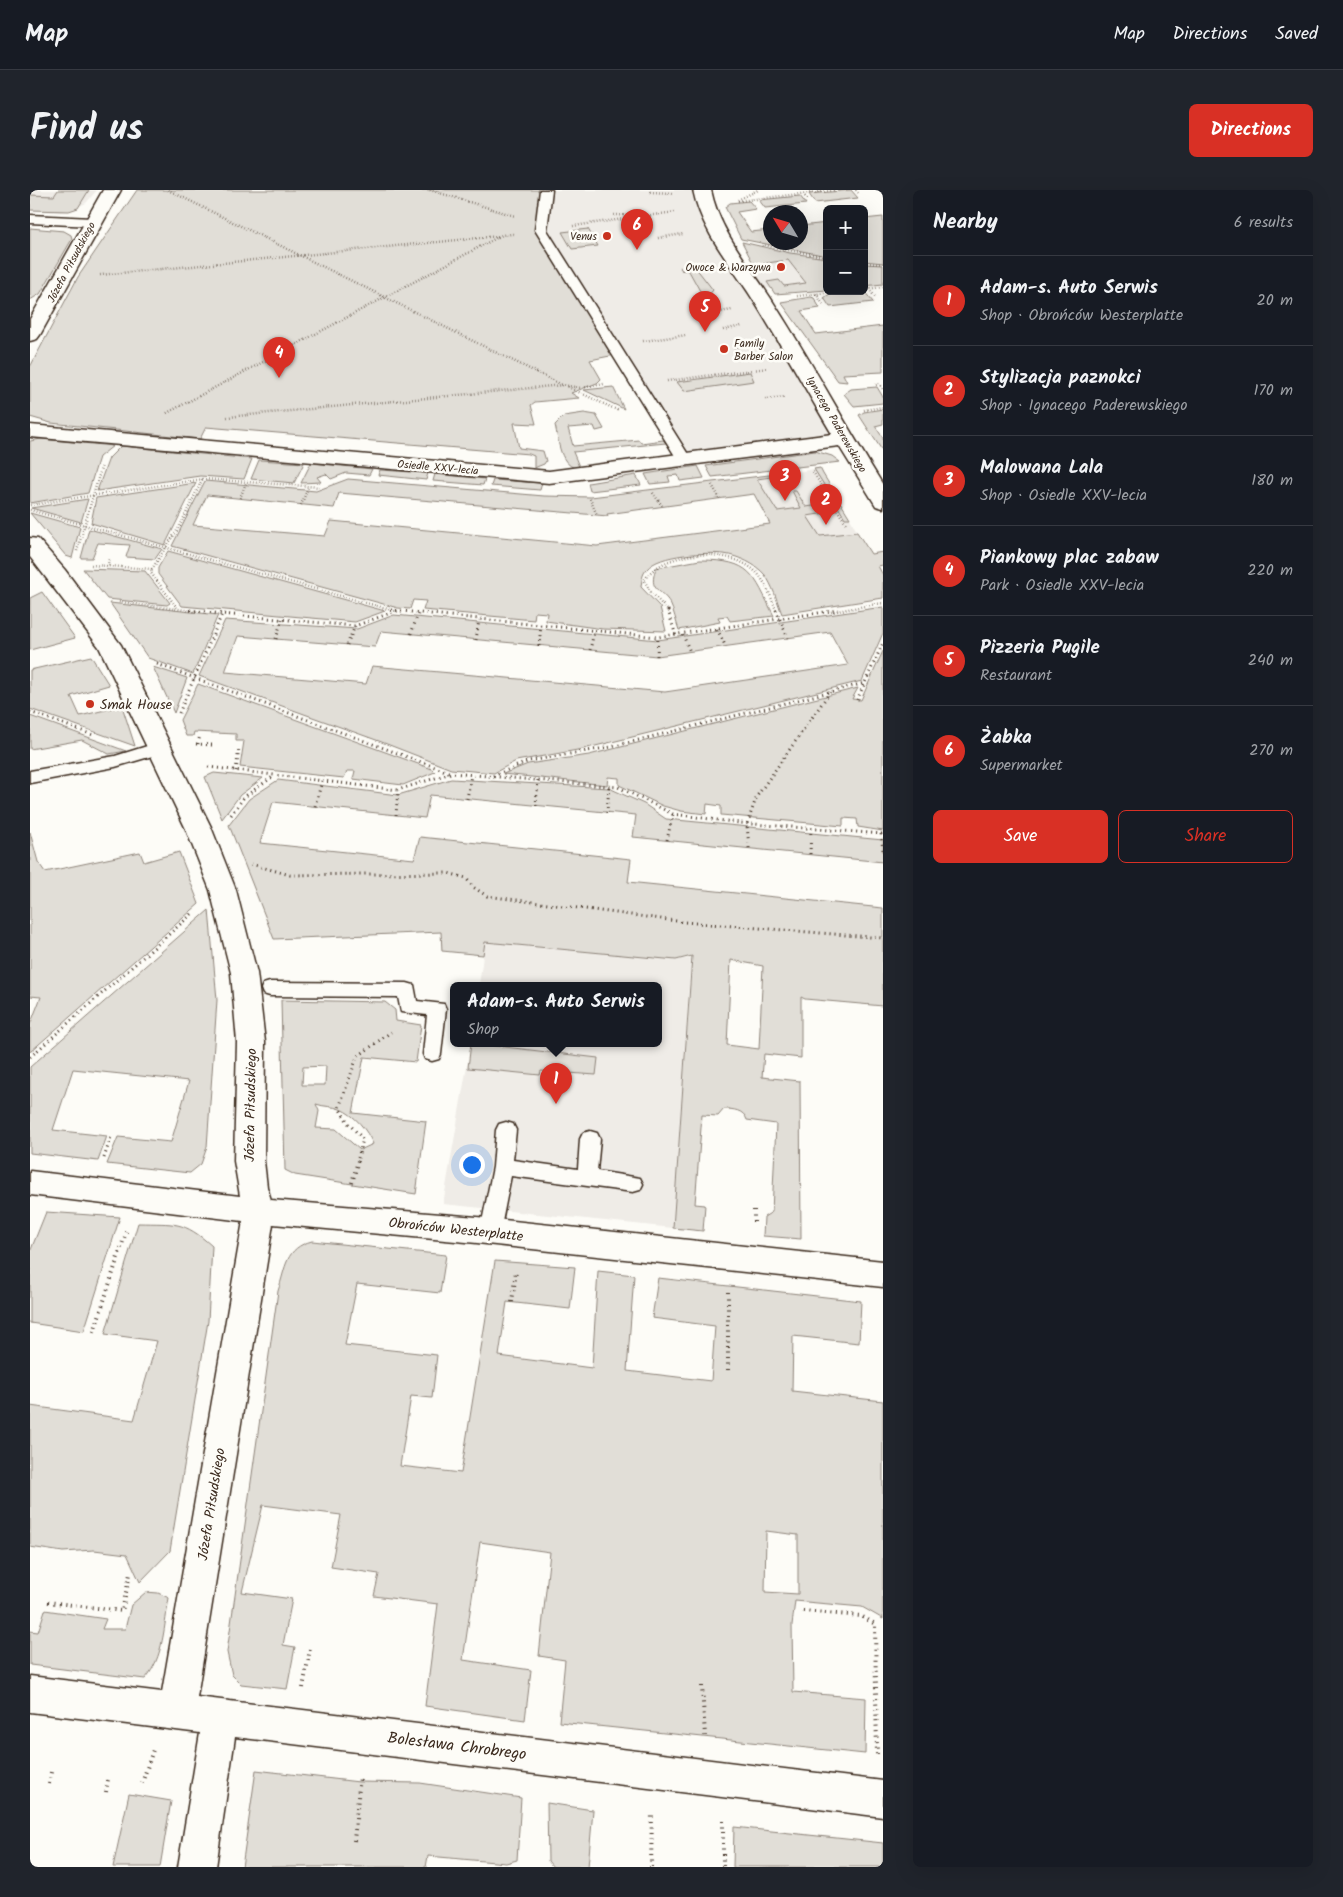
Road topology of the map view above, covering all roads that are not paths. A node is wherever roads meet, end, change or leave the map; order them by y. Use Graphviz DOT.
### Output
graph roads {
  1 [pos="112,190"];
  2 [pos="546,190"];
  3 [pos="702,190"];
  4 [pos="30,219"];
  5 [pos="92,222"];
  6 [pos="30,336"];
  7 [pos="30,431"];
  8 [pos="844,439"];
  9 [pos="684,460"];
  10 [pos="883,502"];
  11 [pos="30,544"];
  12 [pos="150,751"];
  13 [pos="30,778"];
  14 [pos="270,989"];
  15 [pos="432,1054"];
  16 [pos="506,1130"];
  17 [pos="590,1139"];
  18 [pos="503,1167"];
  19 [pos="587,1177"];
  20 [pos="30,1183"];
  21 [pos="633,1184"];
  22 [pos="260,1211"];
  23 [pos="490,1232"];
  24 [pos="883,1274"];
  25 [pos="30,1694"];
  26 [pos="176,1713"];
  27 [pos="220,1719"];
  28 [pos="883,1799"];
  29 [pos="197,1867"];
  1 -- 5 [label="street, Józefa Piłsudskiego"];
  2 -- 9 [label="lane"];
  3 -- 8 [label="street, Ignacego Paderewskiego"];
  4 -- 5 [label="lane"];
  5 -- 6 [label="street, Józefa Piłsudskiego"];
  7 -- 9 [label="street, Osiedle XXV-lecia"];
  8 -- 9 [label="street, Osiedle XXV-lecia"];
  8 -- 10 [label="street, Ignacego Paderewskiego"];
  11 -- 12 [label="street, Józefa Piłsudskiego"];
  12 -- 13 [label="lane"];
  12 -- 22 [label="street, Józefa Piłsudskiego"];
  14 -- 15 [label="lane"];
  16 -- 18 [label="lane"];
  17 -- 19 [label="lane"];
  18 -- 19 [label="lane"];
  18 -- 23 [label="lane"];
  19 -- 21 [label="lane"];
  20 -- 22 [label="street, Obrońców Westerplatte"];
  22 -- 23 [label="street, Obrońców Westerplatte"];
  22 -- 26 [label="street, Józefa Piłsudskiego"];
  23 -- 24 [label="street, Obrońców Westerplatte"];
  25 -- 26 [label="street, Bolesława Chrobrego"];
  26 -- 27 [label="street, Bolesława Chrobrego"];
  27 -- 28 [label="street, Bolesława Chrobrego"];
  27 -- 29 [label="street"];
}
